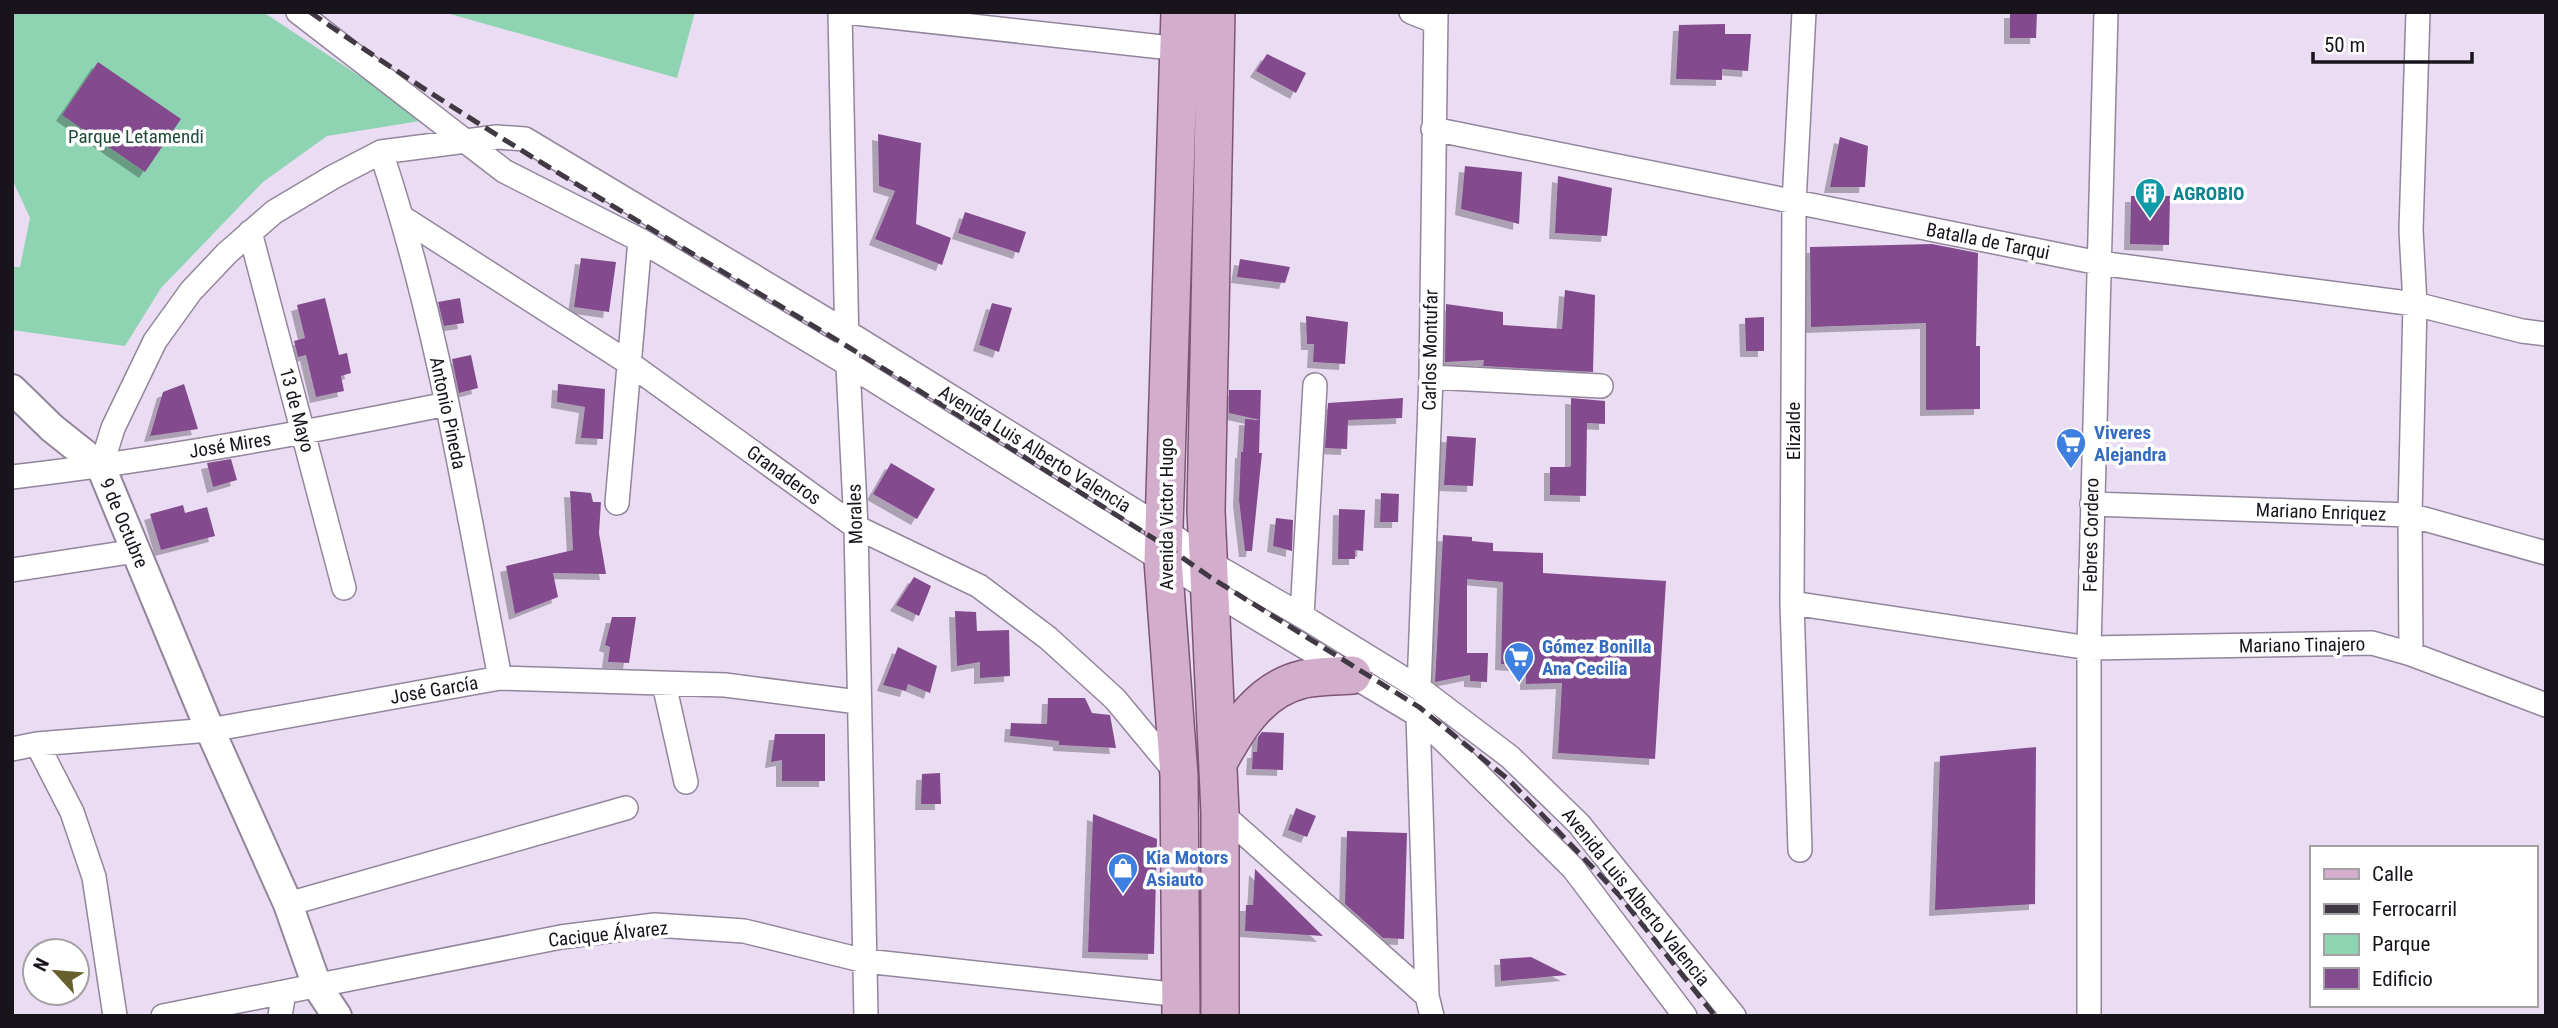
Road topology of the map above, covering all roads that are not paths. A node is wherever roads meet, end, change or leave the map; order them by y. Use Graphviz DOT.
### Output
graph roads {
  1 [pos="298,12"];
  2 [pos="840,12"];
  3 [pos="846,12"];
  4 [pos="1180,12"];
  5 [pos="1216,12"];
  6 [pos="1411,12"];
  7 [pos="1804,12"];
  8 [pos="2106,12"];
  9 [pos="2418,12"];
  10 [pos="1436,17"];
  11 [pos="1180,49"];
  12 [pos="1433,128"];
  13 [pos="464,140"];
  14 [pos="381,152"];
  15 [pos="1794,203"];
  16 [pos="403,218"];
  17 [pos="250,232"];
  18 [pos="640,240"];
  19 [pos="2099,263"];
  20 [pos="2415,304"];
  21 [pos="847,332"];
  22 [pos="2546,334"];
  23 [pos="629,363"];
  24 [pos="848,364"];
  25 [pos="1431,377"];
  26 [pos="1315,385"];
  27 [pos="1601,386"];
  28 [pos="12,389"];
  29 [pos="447,404"];
  30 [pos="303,433"];
  31 [pos="101,467"];
  32 [pos="12,477"];
  33 [pos="617,503"];
  34 [pos="2092,504"];
  35 [pos="2410,515"];
  36 [pos="856,527"];
  37 [pos="1164,544"];
  38 [pos="136,551"];
  39 [pos="2546,553"];
  40 [pos="12,570"];
  41 [pos="1210,576"];
  42 [pos="344,587"];
  43 [pos="1792,603"];
  44 [pos="1302,616"];
  45 [pos="2089,648"];
  46 [pos="2411,654"];
  47 [pos="1352,675"];
  48 [pos="500,678"];
  49 [pos="664,684"];
  50 [pos="1419,688"];
  51 [pos="858,702"];
  52 [pos="2546,705"];
  53 [pos="1418,715"];
  54 [pos="210,730"];
  55 [pos="37,744"];
  56 [pos="12,749"];
  57 [pos="1218,763"];
  58 [pos="1179,776"];
  59 [pos="686,782"];
  60 [pos="626,808"];
  61 [pos="1220,811"];
  62 [pos="1800,850"];
  63 [pos="288,904"];
  64 [pos="865,961"];
  65 [pos="317,986"];
  66 [pos="284,992"];
  67 [pos="1181,1005"];
  68 [pos="1430,1006"];
  69 [pos="115,1016"];
  70 [pos="163,1016"];
  71 [pos="280,1016"];
  72 [pos="337,1016"];
  73 [pos="866,1016"];
  74 [pos="1220,1016"];
  75 [pos="1685,1016"];
  76 [pos="1734,1016"];
  77 [pos="2089,1016"];
  1 -- 13 [label="street, Avenida Luis Alberto Valencia"];
  2 -- 21 [label="street, Morales"];
  3 -- 11 [label="street"];
  4 -- 11 [label="main road, Avenida Victor Hugo"];
  5 -- 41 [label="main road, Avenida Victor Hugo"];
  6 -- 10 [label="street"];
  7 -- 15 [label="street, Elizalde"];
  8 -- 19 [label="street, Febres Cordero"];
  9 -- 20 [label="street"];
  10 -- 12 [label="street, Carlos Montufar"];
  11 -- 37 [label="main road, Avenida Victor Hugo"];
  12 -- 15 [label="street, Batalla de Tarqui"];
  12 -- 25 [label="street, Carlos Montufar"];
  13 -- 14 [label="street, 9 de Octubre"];
  13 -- 18 [label="street, Avenida Luis Alberto Valencia"];
  13 -- 21 [label="street, Avenida Luis Alberto Valencia"];
  14 -- 16 [label="street, Antonio Pineda"];
  14 -- 17 [label="street, 9 de Octubre"];
  15 -- 19 [label="street, Batalla de Tarqui"];
  15 -- 43 [label="street, Elizalde"];
  16 -- 23 [label="street, Granaderos"];
  16 -- 29 [label="street, Antonio Pineda"];
  17 -- 30 [label="street, 13 de Mayo"];
  17 -- 31 [label="street, 9 de Octubre"];
  18 -- 23 [label="street"];
  18 -- 24 [label="street, Avenida Luis Alberto Valencia"];
  19 -- 20 [label="street, Batalla de Tarqui"];
  19 -- 34 [label="street, Febres Cordero"];
  20 -- 22 [label="street, Batalla de Tarqui"];
  20 -- 35 [label="street"];
  21 -- 24 [label="street, Morales"];
  21 -- 37 [label="street, Avenida Luis Alberto Valencia"];
  23 -- 33 [label="street"];
  23 -- 36 [label="street, Granaderos"];
  24 -- 36 [label="street, Morales"];
  24 -- 37 [label="street, Avenida Luis Alberto Valencia"];
  25 -- 27 [label="street"];
  25 -- 50 [label="street, Carlos Montufar"];
  26 -- 44 [label="street"];
  28 -- 31 [label="street"];
  29 -- 30 [label="street, José Mires"];
  29 -- 48 [label="street, Antonio Pineda"];
  30 -- 31 [label="street, José Mires"];
  30 -- 42 [label="street, 13 de Mayo"];
  31 -- 32 [label="street, José Mires"];
  31 -- 38 [label="street, 9 de Octubre"];
  34 -- 35 [label="street, Mariano Enriquez"];
  34 -- 45 [label="street, Febres Cordero"];
  35 -- 39 [label="street, Mariano Enriquez"];
  35 -- 46 [label="street"];
  36 -- 51 [label="street, Morales"];
  36 -- 58 [label="street, Granaderos"];
  37 -- 41 [label="street, Avenida Luis Alberto Valencia"];
  37 -- 58 [label="main road, Avenida Victor Hugo"];
  38 -- 40 [label="street"];
  38 -- 54 [label="street, 9 de Octubre"];
  41 -- 44 [label="street, Avenida Luis Alberto Valencia"];
  41 -- 47 [label="street, Avenida Luis Alberto Valencia"];
  41 -- 57 [label="main road, Avenida Victor Hugo"];
  43 -- 45 [label="street, Mariano Tinajero"];
  43 -- 62 [label="street, Elizalde"];
  44 -- 50 [label="street, Avenida Luis Alberto Valencia"];
  45 -- 46 [label="street, Mariano Tinajero"];
  45 -- 77 [label="street, Febres Cordero"];
  46 -- 52 [label="street, Mariano Tinajero"];
  47 -- 53 [label="street, Avenida Luis Alberto Valencia"];
  47 -- 57 [label="main road"];
  48 -- 49 [label="street, José García"];
  48 -- 54 [label="street, José García"];
  49 -- 51 [label="street, José García"];
  49 -- 59 [label="street"];
  50 -- 76 [label="street, Avenida Luis Alberto Valencia"];
  51 -- 64 [label="street, Morales"];
  53 -- 68 [label="street"];
  53 -- 75 [label="street, Avenida Luis Alberto Valencia"];
  54 -- 55 [label="street, José García"];
  54 -- 63 [label="street, 9 de Octubre"];
  55 -- 56 [label="street, José García"];
  55 -- 69 [label="street"];
  57 -- 61 [label="main road, Avenida Victor Hugo"];
  58 -- 67 [label="main road, Avenida Victor Hugo"];
  60 -- 63 [label="street"];
  61 -- 68 [label="street"];
  61 -- 74 [label="main road, Avenida Victor Hugo"];
  63 -- 65 [label="street, 9 de Octubre"];
  64 -- 65 [label="street, Cacique Álvarez"];
  64 -- 67 [label="street, Cacique Álvarez"];
  64 -- 73 [label="street, Morales"];
  65 -- 66 [label="street, Cacique Álvarez"];
  65 -- 72 [label="street, 9 de Octubre"];
  66 -- 70 [label="street, Cacique Álvarez"];
  66 -- 71 [label="street"];
}
